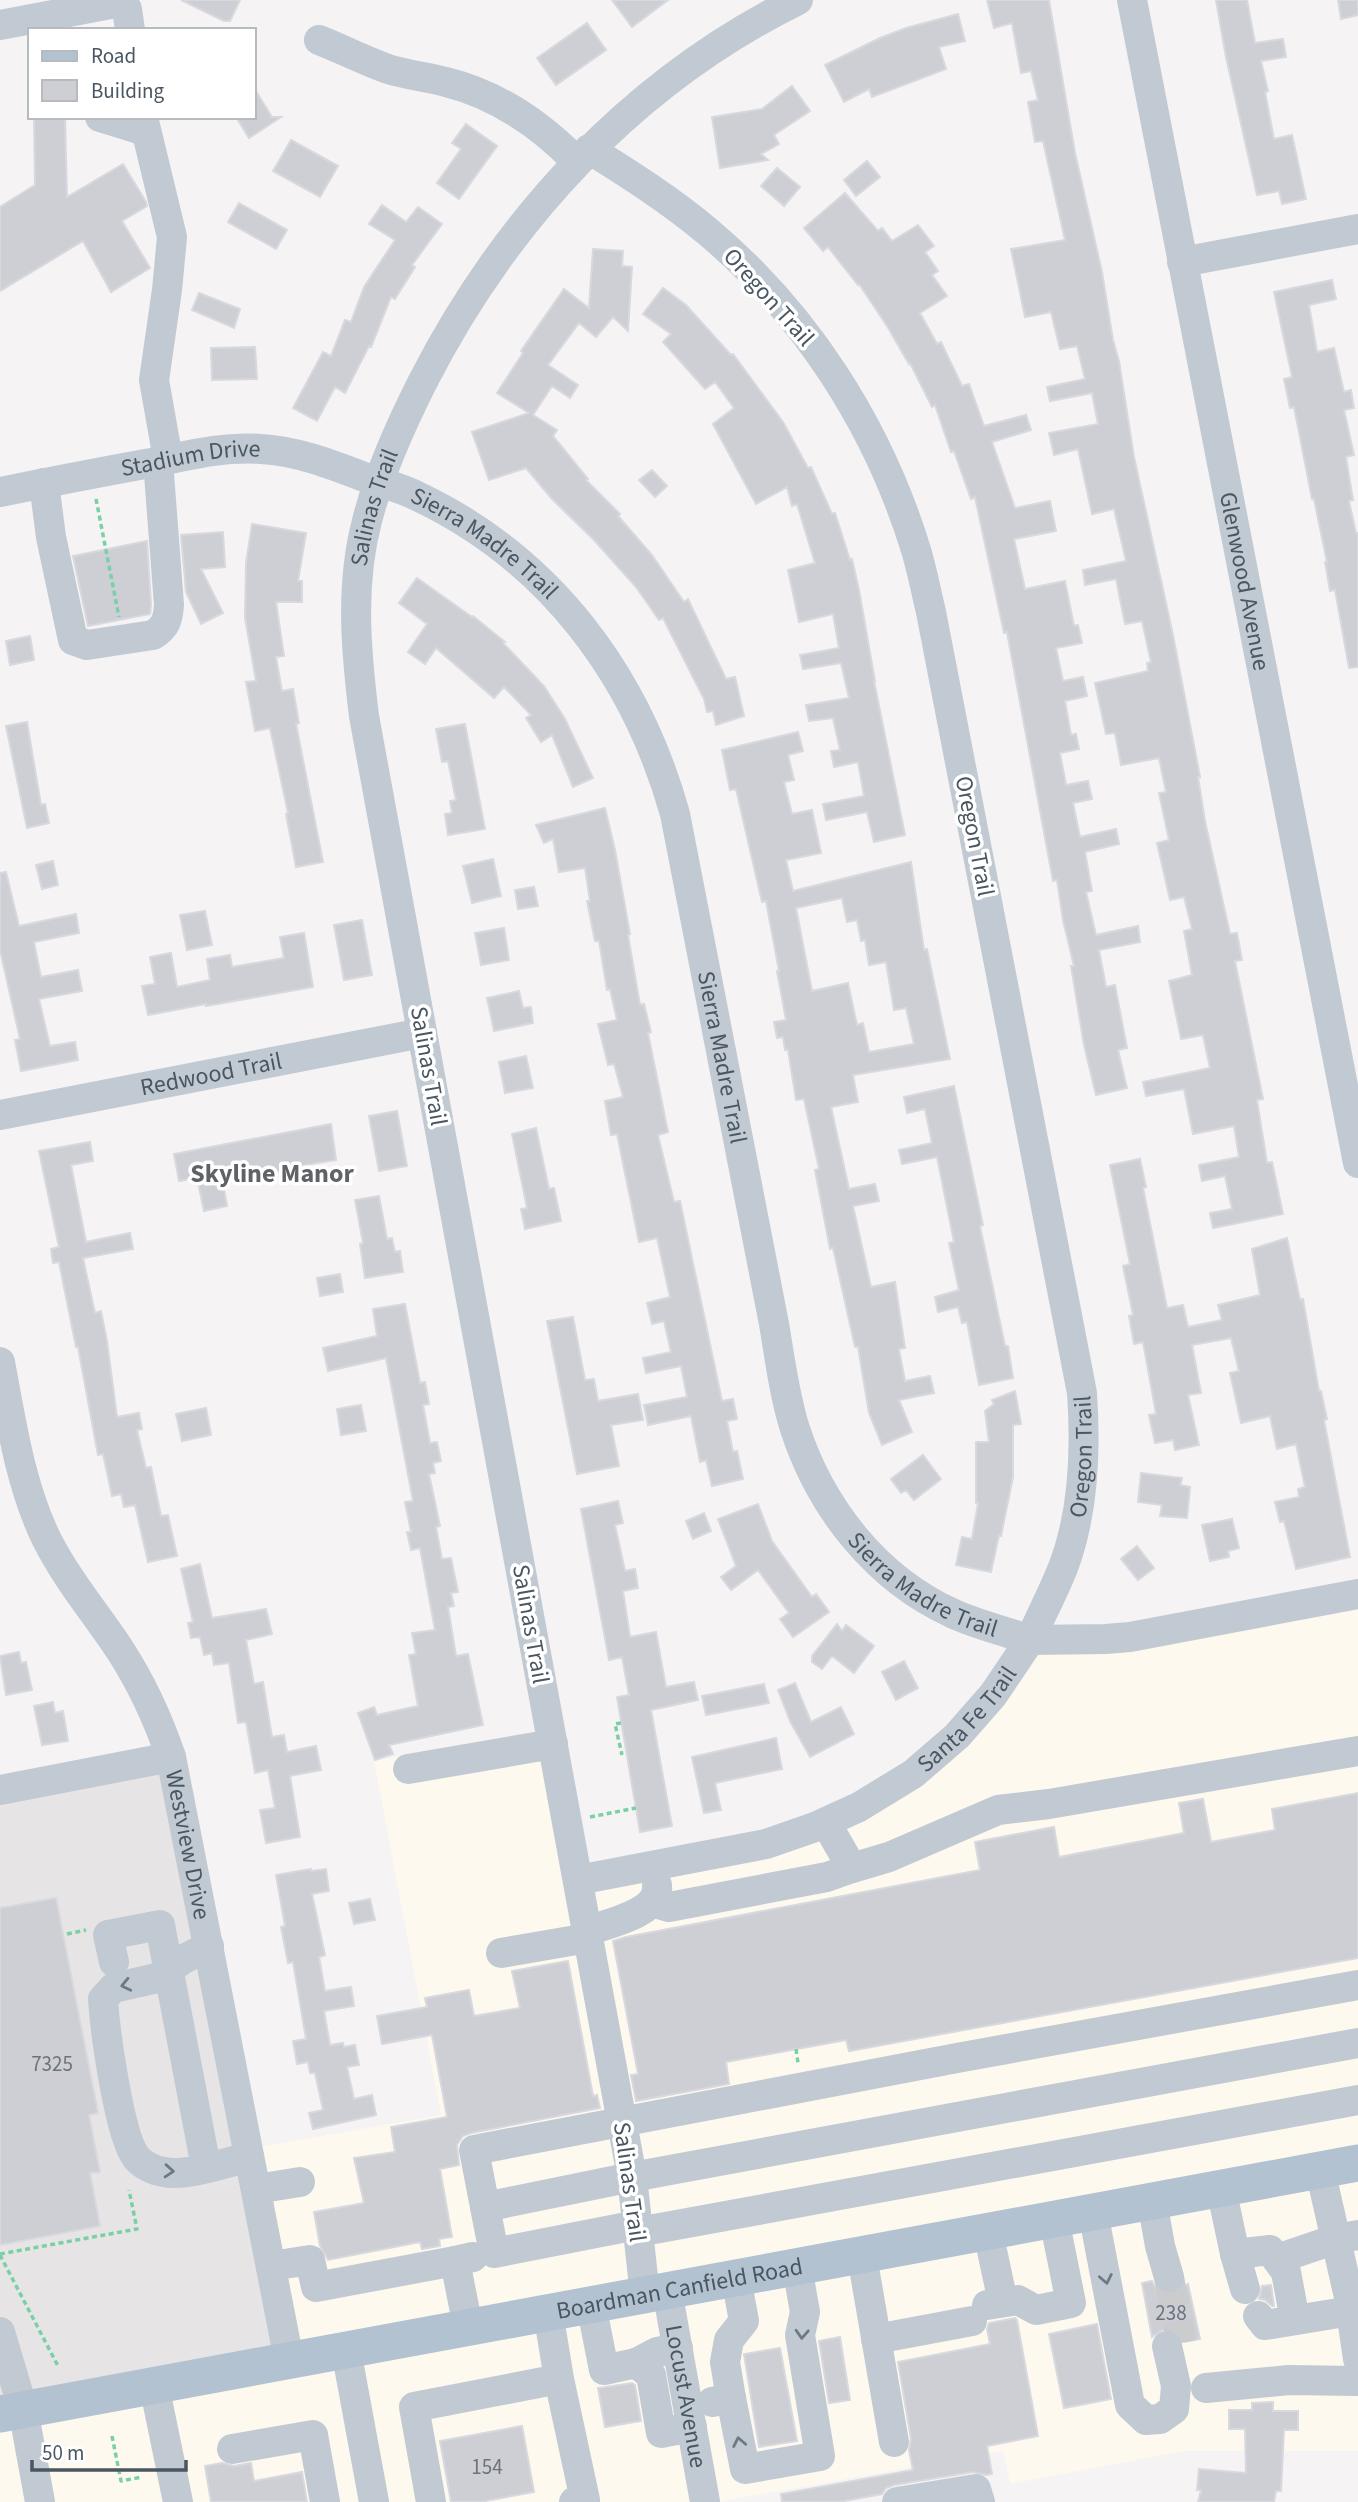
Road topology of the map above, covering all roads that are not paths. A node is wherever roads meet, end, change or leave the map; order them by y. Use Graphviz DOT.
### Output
graph roads {
  1 [pos="798,0"];
  2 [pos="1132,0"];
  3 [pos="80,20"];
  4 [pos="0,25"];
  5 [pos="130,28"];
  6 [pos="319,40"];
  7 [pos="113,119"];
  8 [pos="144,124"];
  9 [pos="583,155"];
  10 [pos="1358,229"];
  11 [pos="1182,262"];
  12 [pos="163,460"];
  13 [pos="380,482"];
  14 [pos="44,483"];
  15 [pos="0,492"];
  16 [pos="422,1033"];
  17 [pos="0,1115"];
  18 [pos="1358,1163"];
  19 [pos="0,1362"];
  20 [pos="6,1432"];
  21 [pos="1358,1594"];
  22 [pos="1030,1640"];
  23 [pos="553,1744"];
  24 [pos="1358,1751"];
  25 [pos="171,1757"];
  26 [pos="408,1769"];
  27 [pos="0,1790"];
  28 [pos="826,1823"];
  29 [pos="653,1866"];
  30 [pos="852,1868"];
  31 [pos="578,1880"];
  32 [pos="652,1902"];
  33 [pos="587,1934"];
  34 [pos="209,1946"];
  35 [pos="501,1953"];
  36 [pos="114,1962"];
  37 [pos="168,1970"];
  38 [pos="1358,1985"];
  39 [pos="1358,2043"];
  40 [pos="1358,2100"];
  41 [pos="622,2122"];
  42 [pos="249,2157"];
  43 [pos="1358,2163"];
  44 [pos="206,2167"];
  45 [pos="1320,2170"];
  46 [pos="632,2177"];
  47 [pos="300,2182"];
  48 [pos="1221,2188"];
  49 [pos="256,2189"];
  50 [pos="1152,2201"];
  51 [pos="485,2207"];
  52 [pos="1093,2212"];
  53 [pos="1054,2220"];
  54 [pos="637,2228"];
  55 [pos="988,2232"];
  56 [pos="1347,2237"];
  57 [pos="494,2253"];
  58 [pos="1254,2255"];
  59 [pos="862,2256"];
  60 [pos="455,2261"];
  61 [pos="271,2266"];
  62 [pos="797,2267"];
  63 [pos="736,2278"];
  64 [pos="1162,2279"];
  65 [pos="656,2292"];
  66 [pos="591,2304"];
  67 [pos="987,2309"];
  68 [pos="1351,2311"];
  69 [pos="548,2312"];
  70 [pos="1295,2320"];
  71 [pos="468,2327"];
  72 [pos="0,2332"];
  73 [pos="876,2339"];
  74 [pos="1174,2344"];
  75 [pos="678,2348"];
  76 [pos="345,2350"];
  77 [pos="1358,2359"];
  78 [pos="289,2360"];
  79 [pos="636,2363"];
  80 [pos="559,2379"];
  81 [pos="1358,2381"];
  82 [pos="154,2385"];
  83 [pos="1206,2388"];
  84 [pos="731,2399"];
  85 [pos="11,2412"];
  86 [pos="690,2416"];
  87 [pos="894,2442"];
  88 [pos="232,2449"];
  89 [pos="40,2502"];
  90 [pos="178,2502"];
  91 [pos="325,2502"];
  92 [pos="374,2502"];
  93 [pos="431,2502"];
  94 [pos="574,2502"];
  95 [pos="705,2502"];
  96 [pos="897,2502"];
  97 [pos="980,2502"];
  1 -- 9 [label="street, Salinas Trail"];
  2 -- 11 [label="street, Glenwood Avenue"];
  3 -- 4 [label="street"];
  3 -- 5 [label="street"];
  6 -- 9 [label="street, Oregon Trail"];
  7 -- 8 [label="street"];
  8 -- 12 [label="street"];
  9 -- 13 [label="street, Salinas Trail"];
  9 -- 22 [label="street, Oregon Trail"];
  10 -- 11 [label="street"];
  11 -- 18 [label="street, Glenwood Avenue"];
  12 -- 13 [label="street, Stadium Drive"];
  12 -- 14 [label="street, Stadium Drive"];
  12 -- 14 [label="street"];
  13 -- 16 [label="street, Salinas Trail"];
  13 -- 22 [label="street, Sierra Madre Trail"];
  14 -- 15 [label="street, Stadium Drive"];
  16 -- 17 [label="street, Redwood Trail"];
  16 -- 23 [label="street, Salinas Trail"];
  19 -- 20 [label="street, Westview Drive"];
  20 -- 25 [label="street, Westview Drive"];
  21 -- 22 [label="street, Santa Fe Trail"];
  22 -- 28 [label="street, Santa Fe Trail"];
  23 -- 26 [label="street"];
  23 -- 31 [label="street, Salinas Trail"];
  24 -- 30 [label="street"];
  25 -- 27 [label="street"];
  25 -- 34 [label="street, Westview Drive"];
  28 -- 29 [label="street, Santa Fe Trail"];
  28 -- 30 [label="street"];
  29 -- 31 [label="street, Santa Fe Trail"];
  29 -- 32 [label="street"];
  30 -- 32 [label="street"];
  31 -- 33 [label="street, Salinas Trail"];
  32 -- 33 [label="street"];
  33 -- 35 [label="street"];
  33 -- 41 [label="street, Salinas Trail"];
  34 -- 37 [label="street"];
  34 -- 42 [label="street, Westview Drive"];
  36 -- 37 [label="street"];
  37 -- 44 [label="street"];
  37 -- 44 [label="street, one-way"];
  38 -- 41 [label="street"];
  39 -- 46 [label="street"];
  40 -- 54 [label="street"];
  41 -- 46 [label="street, Salinas Trail"];
  41 -- 51 [label="street"];
  42 -- 44 [label="street"];
  42 -- 49 [label="street, Westview Drive"];
  43 -- 45 [label="main road, Boardman Canfield Road"];
  45 -- 48 [label="main road, Boardman Canfield Road"];
  45 -- 56 [label="street"];
  46 -- 51 [label="street"];
  46 -- 54 [label="street, Salinas Trail"];
  47 -- 49 [label="street"];
  48 -- 50 [label="main road, Boardman Canfield Road"];
  48 -- 58 [label="street"];
  49 -- 61 [label="street, Westview Drive"];
  50 -- 52 [label="main road, Boardman Canfield Road"];
  50 -- 64 [label="street"];
  51 -- 57 [label="street"];
  52 -- 53 [label="main road, Boardman Canfield Road"];
  52 -- 74 [label="street, one-way"];
  53 -- 55 [label="main road, Boardman Canfield Road"];
  53 -- 67 [label="street"];
  54 -- 57 [label="street"];
  54 -- 65 [label="street, Salinas Trail"];
  55 -- 59 [label="main road, Boardman Canfield Road"];
  55 -- 67 [label="street"];
  56 -- 58 [label="street"];
  56 -- 68 [label="street"];
  57 -- 60 [label="street"];
  58 -- 70 [label="street"];
  58 -- 70 [label="street"];
  59 -- 62 [label="main road, Boardman Canfield Road"];
  59 -- 73 [label="street"];
  60 -- 61 [label="street"];
  60 -- 71 [label="street"];
  61 -- 78 [label="street, Westview Drive"];
  62 -- 63 [label="main road, Boardman Canfield Road"];
  62 -- 84 [label="street, one-way"];
  63 -- 65 [label="main road, Boardman Canfield Road"];
  63 -- 84 [label="street"];
  65 -- 66 [label="main road, Boardman Canfield Road"];
  65 -- 75 [label="street, Locust Avenue"];
  66 -- 69 [label="main road, Boardman Canfield Road"];
  66 -- 79 [label="street"];
  67 -- 73 [label="street"];
  68 -- 70 [label="street"];
  68 -- 77 [label="street"];
  69 -- 71 [label="main road, Boardman Canfield Road"];
  69 -- 80 [label="street"];
  71 -- 76 [label="main road, Boardman Canfield Road"];
  72 -- 85 [label="street"];
  73 -- 87 [label="street"];
  75 -- 79 [label="street"];
  75 -- 86 [label="street, Locust Avenue"];
  76 -- 78 [label="main road, Boardman Canfield Road"];
  76 -- 92 [label="street"];
  78 -- 82 [label="main road, Boardman Canfield Road"];
  79 -- 86 [label="street"];
  80 -- 93 [label="street"];
  80 -- 94 [label="street"];
  81 -- 83 [label="street"];
  82 -- 85 [label="main road, Boardman Canfield Road"];
  82 -- 90 [label="street"];
  84 -- 86 [label="street"];
  85 -- 89 [label="street"];
  86 -- 95 [label="street, Locust Avenue"];
  88 -- 91 [label="street"];
  96 -- 97 [label="street"];
}
